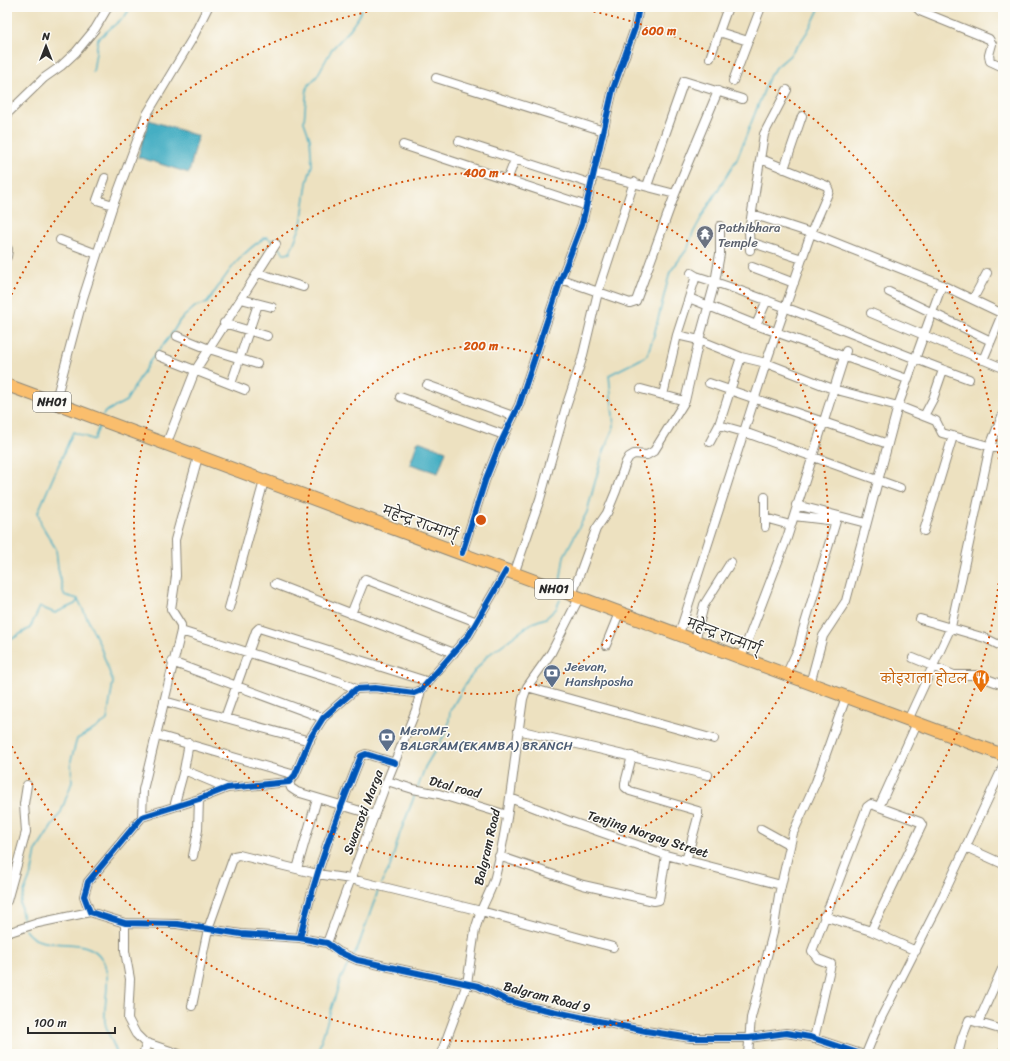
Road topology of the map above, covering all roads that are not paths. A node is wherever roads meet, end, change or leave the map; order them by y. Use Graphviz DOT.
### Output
graph roads {
  1 [pos="108,7"];
  2 [pos="208,7"];
  3 [pos="639,7"];
  4 [pos="728,7"];
  5 [pos="761,7"];
  6 [pos="916,7"];
  7 [pos="719,32"];
  8 [pos="748,41"];
  9 [pos="710,58"];
  10 [pos="1003,67"];
  11 [pos="436,78"];
  12 [pos="733,81"];
  13 [pos="787,90"];
  14 [pos="718,91"];
  15 [pos="742,99"];
  16 [pos="7,114"];
  17 [pos="802,116"];
  18 [pos="604,131"];
  19 [pos="459,141"];
  20 [pos="403,145"];
  21 [pos="761,159"];
  22 [pos="516,160"];
  23 [pos="784,169"];
  24 [pos="594,173"];
  25 [pos="105,178"];
  26 [pos="507,180"];
  27 [pos="634,182"];
  28 [pos="592,184"];
  29 [pos="647,186"];
  30 [pos="675,194"];
  31 [pos="113,205"];
  32 [pos="587,206"];
  33 [pos="752,214"];
  34 [pos="720,226"];
  35 [pos="811,233"];
  36 [pos="60,240"];
  37 [pos="276,244"];
  38 [pos="97,254"];
  39 [pos="802,259"];
  40 [pos="752,267"];
  41 [pos="258,273"];
  42 [pos="987,273"];
  43 [pos="561,279"];
  44 [pos="715,282"];
  45 [pos="794,283"];
  46 [pos="942,285"];
  47 [pos="303,287"];
  48 [pos="598,292"];
  49 [pos="889,292"];
  50 [pos="689,298"];
  51 [pos="241,299"];
  52 [pos="973,299"];
  53 [pos="767,300"];
  54 [pos="258,304"];
  55 [pos="709,305"];
  56 [pos="786,306"];
  57 [pos="272,307"];
  58 [pos="871,313"];
  59 [pos="931,313"];
  60 [pos="1003,313"];
  61 [pos="224,323"];
  62 [pos="756,325"];
  63 [pos="249,330"];
  64 [pos="778,332"];
  65 [pos="678,335"];
  66 [pos="177,336"];
  67 [pos="267,336"];
  68 [pos="923,336"];
  69 [pos="699,340"];
  70 [pos="991,341"];
  71 [pos="209,349"];
  72 [pos="845,354"];
  73 [pos="159,356"];
  74 [pos="741,357"];
  75 [pos="239,358"];
  76 [pos="914,360"];
  77 [pos="983,360"];
  78 [pos="766,363"];
  79 [pos="257,364"];
  80 [pos="1003,368"];
  81 [pos="943,370"];
  82 [pos="195,371"];
  83 [pos="908,379"];
  84 [pos="969,379"];
  85 [pos="709,383"];
  86 [pos="231,384"];
  87 [pos="7,385"];
  88 [pos="427,385"];
  89 [pos="641,389"];
  90 [pos="833,389"];
  91 [pos="245,390"];
  92 [pos="730,390"];
  93 [pos="663,395"];
  94 [pos="400,397"];
  95 [pos="755,398"];
  96 [pos="685,401"];
  97 [pos="55,403"];
  98 [pos="898,406"];
  99 [pos="1003,414"];
  100 [pos="514,416"];
  101 [pos="924,416"];
  102 [pos="823,423"];
  103 [pos="719,425"];
  104 [pos="744,432"];
  105 [pos="504,435"];
  106 [pos="953,436"];
  107 [pos="710,442"];
  108 [pos="888,444"];
  109 [pos="166,445"];
  110 [pos="990,446"];
  111 [pos="1003,450"];
  112 [pos="812,456"];
  113 [pos="198,457"];
  114 [pos="264,480"];
  115 [pos="878,480"];
  116 [pos="900,488"];
  117 [pos="765,497"];
  118 [pos="796,505"];
  119 [pos="765,518"];
  120 [pos="866,523"];
  121 [pos="790,525"];
  122 [pos="765,528"];
  123 [pos="924,531"];
  124 [pos="787,538"];
  125 [pos="462,553"];
  126 [pos="731,562"];
  127 [pos="510,572"];
  128 [pos="275,584"];
  129 [pos="575,597"];
  130 [pos="229,608"];
  131 [pos="619,613"];
  132 [pos="351,614"];
  133 [pos="920,619"];
  134 [pos="477,622"];
  135 [pos="950,628"];
  136 [pos="181,631"];
  137 [pos="679,634"];
  138 [pos="695,641"];
  139 [pos="606,645"];
  140 [pos="1003,647"];
  141 [pos="249,653"];
  142 [pos="454,653"];
  143 [pos="741,658"];
  144 [pos="913,658"];
  145 [pos="172,662"];
  146 [pos="932,667"];
  147 [pos="786,675"];
  148 [pos="429,682"];
  149 [pos="810,684"];
  150 [pos="1003,685"];
  151 [pos="237,686"];
  152 [pos="528,687"];
  153 [pos="356,689"];
  154 [pos="421,690"];
  155 [pos="846,697"];
  156 [pos="164,701"];
  157 [pos="225,718"];
  158 [pos="323,718"];
  159 [pos="913,721"];
  160 [pos="518,730"];
  161 [pos="157,735"];
  162 [pos="714,739"];
  163 [pos="310,741"];
  164 [pos="188,743"];
  165 [pos="1003,755"];
  166 [pos="632,756"];
  167 [pos="395,763"];
  168 [pos="1003,767"];
  169 [pos="184,770"];
  170 [pos="295,774"];
  171 [pos="708,775"];
  172 [pos="387,781"];
  173 [pos="289,782"];
  174 [pos="27,784"];
  175 [pos="227,788"];
  176 [pos="510,798"];
  177 [pos="199,799"];
  178 [pos="317,799"];
  179 [pos="342,805"];
  180 [pos="174,807"];
  181 [pos="879,807"];
  182 [pos="374,814"];
  183 [pos="507,815"];
  184 [pos="142,817"];
  185 [pos="761,829"];
  186 [pos="790,845"];
  187 [pos="966,847"];
  188 [pos="666,855"];
  189 [pos="193,856"];
  190 [pos="499,856"];
  191 [pos="686,861"];
  192 [pos="1003,864"];
  193 [pos="297,869"];
  194 [pos="317,874"];
  195 [pos="350,879"];
  196 [pos="781,885"];
  197 [pos="7,901"];
  198 [pos="481,911"];
  199 [pos="90,912"];
  200 [pos="824,916"];
  201 [pos="125,924"];
  202 [pos="208,929"];
  203 [pos="871,931"];
  204 [pos="7,933"];
  205 [pos="300,938"];
  206 [pos="327,943"];
  207 [pos="613,947"];
  208 [pos="916,951"];
  209 [pos="1003,967"];
  210 [pos="1000,980"];
  211 [pos="467,984"];
  212 [pos="192,1006"];
  213 [pos="978,1022"];
  214 [pos="1003,1030"];
  215 [pos="749,1038"];
  216 [pos="814,1039"];
  217 [pos="146,1044"];
  218 [pos="143,1054"];
  219 [pos="179,1054"];
  220 [pos="441,1054"];
  221 [pos="748,1054"];
  222 [pos="861,1054"];
  223 [pos="866,1054"];
  224 [pos="958,1054"];
  1 -- 16 [label="street"];
  2 -- 31 [label="street"];
  3 -- 18 [label="street"];
  4 -- 7 [label="street"];
  5 -- 8 [label="street"];
  6 -- 10 [label="street"];
  7 -- 8 [label="street"];
  7 -- 9 [label="street"];
  8 -- 12 [label="street"];
  11 -- 18 [label="street"];
  13 -- 21 [label="street"];
  14 -- 15 [label="street"];
  14 -- 29 [label="street"];
  14 -- 30 [label="street"];
  17 -- 23 [label="street"];
  18 -- 24 [label="street"];
  19 -- 22 [label="street"];
  20 -- 26 [label="street"];
  21 -- 23 [label="street"];
  21 -- 33 [label="street"];
  22 -- 26 [label="street"];
  22 -- 28 [label="street"];
  23 -- 35 [label="street"];
  24 -- 27 [label="street"];
  24 -- 28 [label="street"];
  25 -- 31 [label="street"];
  26 -- 32 [label="street"];
  27 -- 29 [label="street"];
  27 -- 48 [label="street"];
  28 -- 32 [label="street"];
  29 -- 30 [label="street"];
  30 -- 48 [label="street"];
  31 -- 38 [label="street"];
  32 -- 43 [label="street"];
  33 -- 35 [label="street"];
  33 -- 39 [label="street"];
  34 -- 44 [label="street, Balgram Road"];
  35 -- 39 [label="street"];
  35 -- 46 [label="street"];
  36 -- 38 [label="street"];
  37 -- 41 [label="street"];
  38 -- 97 [label="street"];
  39 -- 45 [label="street"];
  40 -- 45 [label="street"];
  41 -- 47 [label="street"];
  41 -- 51 [label="street"];
  42 -- 52 [label="street"];
  43 -- 48 [label="street"];
  43 -- 100 [label="street"];
  44 -- 50 [label="street"];
  44 -- 53 [label="street"];
  44 -- 55 [label="street, Balgram Road"];
  45 -- 56 [label="street"];
  46 -- 52 [label="street"];
  46 -- 59 [label="street"];
  48 -- 127 [label="street"];
  49 -- 59 [label="street"];
  50 -- 55 [label="street"];
  50 -- 65 [label="street"];
  51 -- 54 [label="street"];
  51 -- 61 [label="street"];
  52 -- 60 [label="street"];
  53 -- 56 [label="street"];
  53 -- 62 [label="street"];
  54 -- 57 [label="street"];
  54 -- 63 [label="street"];
  55 -- 62 [label="street"];
  55 -- 69 [label="street, Balgram Road"];
  56 -- 64 [label="street"];
  56 -- 76 [label="street"];
  58 -- 68 [label="street"];
  59 -- 68 [label="street"];
  59 -- 70 [label="street"];
  60 -- 70 [label="street"];
  61 -- 63 [label="street"];
  61 -- 71 [label="street"];
  62 -- 64 [label="street"];
  63 -- 67 [label="street"];
  63 -- 75 [label="street"];
  64 -- 72 [label="street"];
  64 -- 78 [label="street"];
  65 -- 69 [label="street"];
  65 -- 93 [label="street"];
  66 -- 71 [label="street"];
  68 -- 76 [label="street"];
  68 -- 77 [label="street"];
  69 -- 74 [label="street"];
  69 -- 96 [label="street, Balgram Road"];
  70 -- 77 [label="street"];
  71 -- 75 [label="street"];
  71 -- 82 [label="street"];
  72 -- 83 [label="street"];
  72 -- 90 [label="street"];
  73 -- 82 [label="street"];
  74 -- 78 [label="street"];
  74 -- 92 [label="street"];
  75 -- 79 [label="street"];
  75 -- 86 [label="street"];
  76 -- 81 [label="street"];
  76 -- 83 [label="street"];
  77 -- 80 [label="street"];
  78 -- 90 [label="street"];
  78 -- 95 [label="street"];
  81 -- 84 [label="street"];
  81 -- 101 [label="street"];
  82 -- 86 [label="street"];
  82 -- 109 [label="street"];
  83 -- 98 [label="street"];
  85 -- 92 [label="street"];
  86 -- 91 [label="street"];
  87 -- 97 [label="highway, महेन्द्र राज्मार्ग् / NH01"];
  88 -- 100 [label="street"];
  89 -- 93 [label="street"];
  90 -- 98 [label="street"];
  90 -- 102 [label="street"];
  92 -- 95 [label="street"];
  92 -- 103 [label="street"];
  93 -- 96 [label="street"];
  94 -- 105 [label="street"];
  95 -- 102 [label="street"];
  95 -- 104 [label="street"];
  96 -- 129 [label="street, Balgram Road"];
  97 -- 109 [label="highway, महेन्द्र राज्मार्ग् / NH01"];
  98 -- 101 [label="street"];
  98 -- 108 [label="street"];
  99 -- 110 [label="street"];
  100 -- 105 [label="street"];
  101 -- 106 [label="street"];
  102 -- 108 [label="street"];
  102 -- 112 [label="street"];
  103 -- 104 [label="street"];
  103 -- 107 [label="street"];
  104 -- 112 [label="street"];
  104 -- 137 [label="street"];
  105 -- 125 [label="street"];
  106 -- 110 [label="street"];
  106 -- 123 [label="street"];
  108 -- 115 [label="street"];
  109 -- 113 [label="highway, महेन्द्र राज्मार्ग् / NH01"];
  110 -- 111 [label="street"];
  110 -- 135 [label="street"];
  112 -- 115 [label="street"];
  112 -- 118 [label="street"];
  113 -- 114 [label="highway, महेन्द्र राज्मार्ग् / NH01"];
  113 -- 136 [label="street"];
  114 -- 125 [label="highway, महेन्द्र राज्मार्ग् / NH01"];
  114 -- 130 [label="street"];
  115 -- 116 [label="street"];
  115 -- 120 [label="street"];
  117 -- 119 [label="street"];
  118 -- 120 [label="street"];
  118 -- 121 [label="street"];
  119 -- 121 [label="street"];
  119 -- 122 [label="street"];
  120 -- 149 [label="street"];
  121 -- 124 [label="street"];
  124 -- 143 [label="street"];
  124 -- 147 [label="street"];
  125 -- 127 [label="highway, महेन्द्र राज्मार्ग् / NH01"];
  126 -- 138 [label="street"];
  127 -- 129 [label="highway, महेन्द्र राज्मार्ग् / NH01"];
  127 -- 134 [label="street"];
  128 -- 132 [label="street"];
  129 -- 131 [label="highway, महेन्द्र राज्मार्ग् / NH01"];
  129 -- 152 [label="street, Balgram Road"];
  131 -- 137 [label="highway, महेन्द्र राज्मार्ग् / NH01"];
  131 -- 139 [label="street"];
  132 -- 134 [label="street"];
  132 -- 142 [label="street"];
  133 -- 135 [label="street"];
  134 -- 142 [label="street"];
  135 -- 140 [label="street"];
  135 -- 146 [label="street"];
  136 -- 141 [label="street"];
  136 -- 145 [label="street"];
  137 -- 138 [label="highway, महेन्द्र राज्मार्ग् / NH01"];
  138 -- 143 [label="highway, महेन्द्र राज्मार्ग् / NH01"];
  141 -- 148 [label="street"];
  141 -- 151 [label="street"];
  141 -- 153 [label="street"];
  142 -- 148 [label="street"];
  143 -- 147 [label="highway, महेन्द्र राज्मार्ग् / NH01"];
  144 -- 146 [label="street"];
  145 -- 151 [label="street"];
  145 -- 156 [label="street"];
  146 -- 150 [label="street"];
  146 -- 159 [label="street"];
  147 -- 149 [label="highway, महेन्द्र राज्मार्ग् / NH01"];
  148 -- 154 [label="street"];
  149 -- 155 [label="highway, महेन्द्र राज्मार्ग् / NH01"];
  151 -- 157 [label="street"];
  151 -- 158 [label="street"];
  152 -- 160 [label="street, Balgram Road"];
  152 -- 162 [label="street"];
  153 -- 154 [label="street"];
  153 -- 158 [label="street"];
  154 -- 167 [label="street, Swarsoti Marga"];
  155 -- 159 [label="highway, महेन्द्र राज्मार्ग् / NH01"];
  155 -- 186 [label="street"];
  156 -- 157 [label="street"];
  156 -- 161 [label="street"];
  157 -- 163 [label="street"];
  158 -- 163 [label="street"];
  159 -- 165 [label="highway, महेन्द्र राज्मार्ग् / NH01"];
  159 -- 181 [label="street"];
  160 -- 166 [label="street"];
  160 -- 176 [label="street, Balgram Road"];
  161 -- 164 [label="street"];
  161 -- 184 [label="street"];
  163 -- 170 [label="street"];
  164 -- 169 [label="street"];
  164 -- 170 [label="street"];
  166 -- 171 [label="street"];
  166 -- 191 [label="street"];
  167 -- 172 [label="street, Swarsoti Marga"];
  167 -- 179 [label="street"];
  168 -- 187 [label="street"];
  169 -- 175 [label="street"];
  169 -- 180 [label="street"];
  170 -- 173 [label="street"];
  172 -- 182 [label="street, Swarsoti Marga"];
  172 -- 183 [label="street, Dtal road"];
  173 -- 175 [label="street"];
  173 -- 178 [label="street"];
  174 -- 197 [label="street"];
  175 -- 177 [label="street"];
  176 -- 183 [label="street, Balgram Road"];
  176 -- 188 [label="street, Tenjing Norgay Street"];
  177 -- 180 [label="street"];
  177 -- 189 [label="street"];
  178 -- 179 [label="street"];
  178 -- 193 [label="street"];
  179 -- 182 [label="street"];
  179 -- 194 [label="street"];
  180 -- 184 [label="street"];
  181 -- 200 [label="street"];
  181 -- 203 [label="street"];
  182 -- 195 [label="street, Swarsoti Marga"];
  183 -- 190 [label="street, Balgram Road"];
  184 -- 199 [label="street"];
  185 -- 186 [label="street"];
  186 -- 196 [label="street"];
  187 -- 192 [label="street"];
  187 -- 208 [label="street"];
  188 -- 190 [label="street"];
  188 -- 191 [label="street, Tenjing Norgay Street"];
  190 -- 198 [label="street, Balgram Road"];
  191 -- 196 [label="street, Tenjing Norgay Street"];
  193 -- 194 [label="street"];
  193 -- 202 [label="street"];
  194 -- 195 [label="street"];
  194 -- 205 [label="street"];
  195 -- 198 [label="street"];
  195 -- 206 [label="street, Swarsoti Marga"];
  196 -- 215 [label="street"];
  198 -- 207 [label="street"];
  198 -- 211 [label="street, Balgram Road"];
  199 -- 201 [label="street, Balgram Road 9"];
  199 -- 204 [label="street"];
  200 -- 203 [label="street"];
  200 -- 216 [label="street"];
  201 -- 202 [label="street, Balgram Road 9"];
  201 -- 217 [label="street"];
  202 -- 205 [label="street, Balgram Road 9"];
  202 -- 212 [label="street"];
  203 -- 208 [label="street"];
  205 -- 206 [label="street, Balgram Road 9"];
  206 -- 211 [label="street, Balgram Road 9"];
  208 -- 223 [label="street"];
  209 -- 210 [label="street"];
  210 -- 213 [label="street"];
  211 -- 215 [label="street, Balgram Road 9"];
  211 -- 220 [label="street, Balgram Road"];
  213 -- 214 [label="street"];
  213 -- 224 [label="street"];
  215 -- 216 [label="street, Balgram Road 9"];
  215 -- 221 [label="street"];
  216 -- 222 [label="street, Balgram Road 9"];
  217 -- 218 [label="street"];
  217 -- 219 [label="street"];
}
